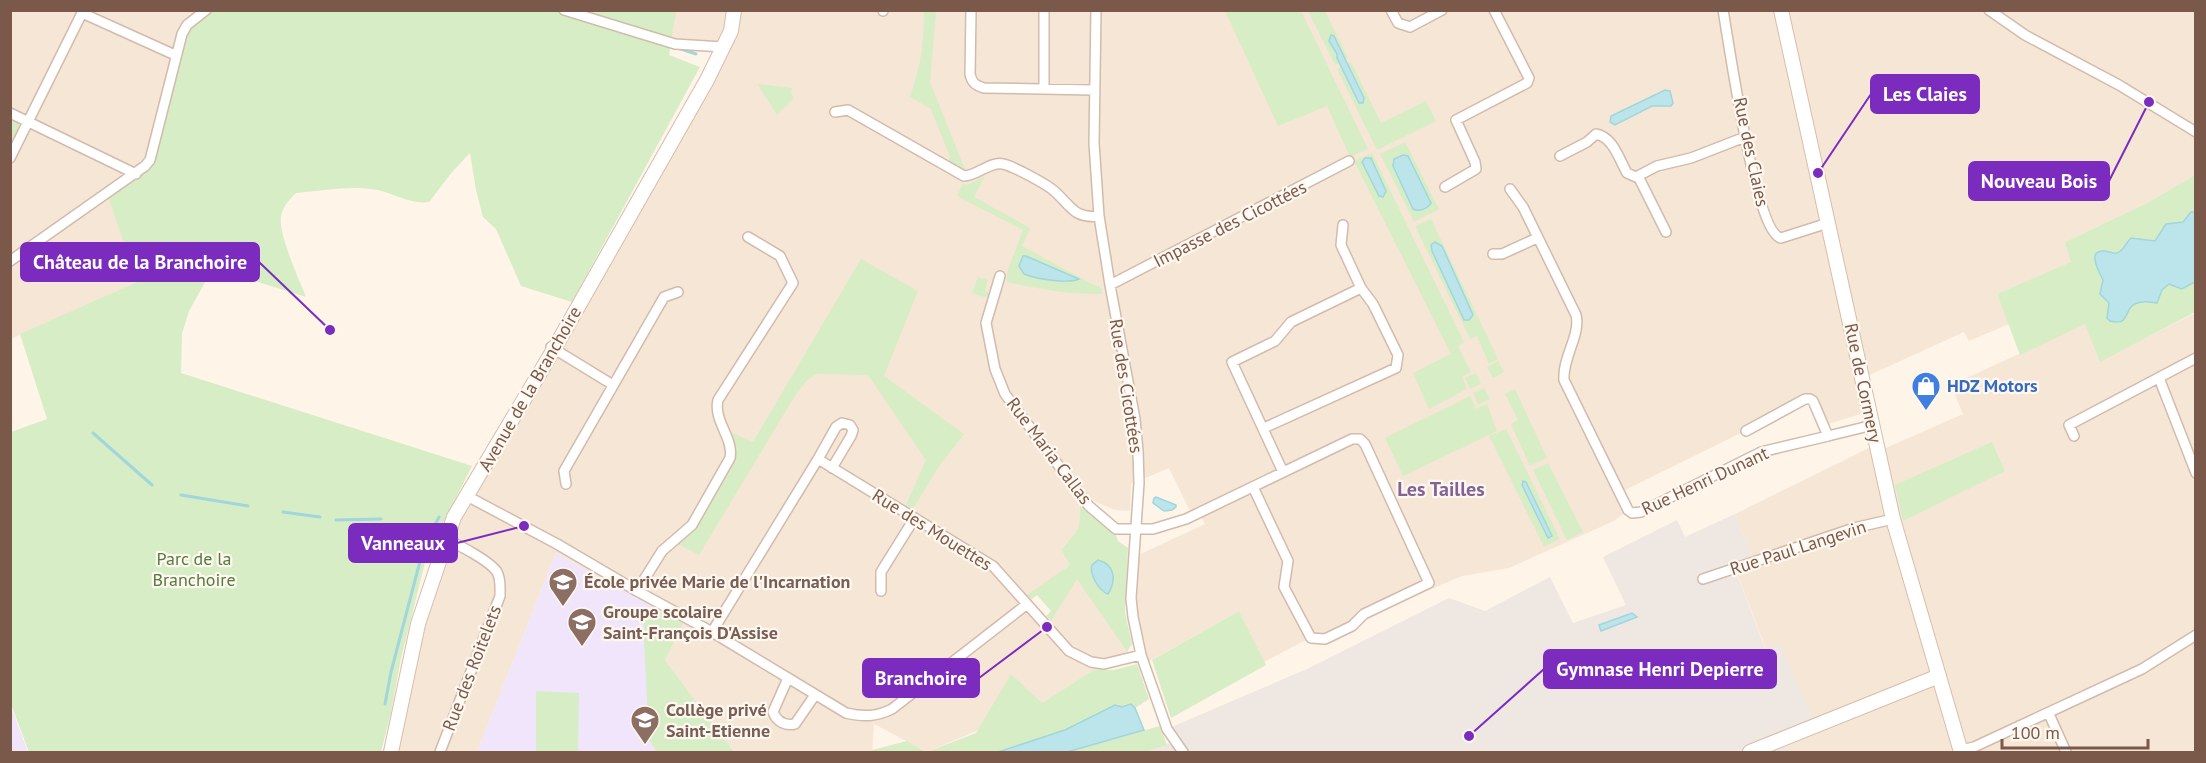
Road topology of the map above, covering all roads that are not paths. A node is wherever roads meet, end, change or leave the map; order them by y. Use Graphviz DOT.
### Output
graph roads {
  1 [pos="206,10"];
  2 [pos="564,10"];
  3 [pos="734,10"];
  4 [pos="971,10"];
  5 [pos="1044,10"];
  6 [pos="1096,10"];
  7 [pos="1391,10"];
  8 [pos="1442,10"];
  9 [pos="1494,10"];
  10 [pos="1723,10"];
  11 [pos="1781,10"];
  12 [pos="1989,10"];
  13 [pos="82,12"];
  14 [pos="723,47"];
  15 [pos="175,55"];
  16 [pos="1044,89"];
  17 [pos="1094,90"];
  18 [pos="835,112"];
  19 [pos="10,113"];
  20 [pos="28,121"];
  21 [pos="2196,132"];
  22 [pos="1745,138"];
  23 [pos="1560,156"];
  24 [pos="10,158"];
  25 [pos="1349,161"];
  26 [pos="136,174"];
  27 [pos="1638,176"];
  28 [pos="1445,187"];
  29 [pos="1510,189"];
  30 [pos="1100,216"];
  31 [pos="1828,222"];
  32 [pos="1343,225"];
  33 [pos="1666,232"];
  34 [pos="748,237"];
  35 [pos="1537,238"];
  36 [pos="1493,254"];
  37 [pos="10,261"];
  38 [pos="1000,276"];
  39 [pos="1110,285"];
  40 [pos="1361,288"];
  41 [pos="678,292"];
  42 [pos="552,348"];
  43 [pos="2196,358"];
  44 [pos="2159,378"];
  45 [pos="613,385"];
  46 [pos="1873,425"];
  47 [pos="1264,428"];
  48 [pos="1746,431"];
  49 [pos="1828,436"];
  50 [pos="2074,436"];
  51 [pos="818,459"];
  52 [pos="832,468"];
  53 [pos="1283,472"];
  54 [pos="2196,473"];
  55 [pos="566,484"];
  56 [pos="1253,487"];
  57 [pos="467,496"];
  58 [pos="914,519"];
  59 [pos="1893,519"];
  60 [pos="1136,530"];
  61 [pos="447,540"];
  62 [pos="1703,579"];
  63 [pos="637,591"];
  64 [pos="881,591"];
  65 [pos="1026,605"];
  66 [pos="712,632"];
  67 [pos="2196,635"];
  68 [pos="1141,655"];
  69 [pos="1939,676"];
  70 [pos="788,678"];
  71 [pos="815,695"];
  72 [pos="2049,714"];
  73 [pos="1961,751"];
  74 [pos="391,753"];
  75 [pos="440,753"];
  76 [pos="1184,753"];
  77 [pos="1750,753"];
  78 [pos="2066,753"];
  1 -- 15 [label="street"];
  2 -- 14 [label="street"];
  3 -- 14 [label="main road, Avenue de la Branchoire"];
  4 -- 16 [label="street"];
  5 -- 16 [label="street"];
  6 -- 17 [label="street, Rue des Cicottées"];
  7 -- 8 [label="street"];
  9 -- 28 [label="street"];
  10 -- 22 [label="street, Rue des Claies"];
  11 -- 31 [label="main road, Rue de Cormery"];
  12 -- 21 [label="street"];
  13 -- 15 [label="street"];
  13 -- 20 [label="street"];
  14 -- 42 [label="main road, Avenue de la Branchoire"];
  15 -- 26 [label="street"];
  16 -- 17 [label="street"];
  17 -- 30 [label="street, Rue des Cicottées"];
  18 -- 30 [label="street"];
  19 -- 20 [label="street"];
  20 -- 24 [label="street"];
  20 -- 26 [label="street"];
  22 -- 27 [label="street"];
  22 -- 31 [label="street, Rue des Claies"];
  23 -- 27 [label="street"];
  25 -- 39 [label="street, Impasse des Cicottées"];
  26 -- 37 [label="street"];
  27 -- 33 [label="street"];
  29 -- 35 [label="street, Rue Henri Dunant"];
  30 -- 39 [label="street, Rue des Cicottées"];
  31 -- 46 [label="main road, Rue de Cormery"];
  32 -- 40 [label="street"];
  34 -- 63 [label="street"];
  35 -- 36 [label="street"];
  35 -- 49 [label="street, Rue Henri Dunant"];
  38 -- 60 [label="street, Rue Maria Callas"];
  39 -- 60 [label="street, Rue des Cicottées"];
  40 -- 47 [label="street"];
  40 -- 47 [label="street"];
  41 -- 45 [label="street"];
  42 -- 45 [label="street"];
  42 -- 57 [label="main road, Avenue de la Branchoire"];
  43 -- 44 [label="street"];
  44 -- 50 [label="street"];
  44 -- 54 [label="street"];
  45 -- 55 [label="street"];
  46 -- 49 [label="street"];
  46 -- 59 [label="main road, Rue de Cormery"];
  47 -- 53 [label="street"];
  48 -- 49 [label="street"];
  51 -- 52 [label="street, Rue des Mouettes"];
  51 -- 52 [label="street"];
  51 -- 66 [label="street"];
  52 -- 58 [label="street, Rue des Mouettes"];
  53 -- 56 [label="street"];
  53 -- 56 [label="street"];
  56 -- 60 [label="street"];
  57 -- 61 [label="main road, Avenue de la Branchoire"];
  57 -- 63 [label="street"];
  58 -- 64 [label="street"];
  58 -- 65 [label="street, Rue des Mouettes"];
  59 -- 62 [label="street, Rue Paul Langevin"];
  59 -- 69 [label="main road, Rue de Cormery"];
  60 -- 68 [label="street, Rue des Cicottées"];
  61 -- 74 [label="main road, Avenue de la Branchoire"];
  61 -- 75 [label="street, Rue des Roitelets"];
  63 -- 66 [label="street"];
  65 -- 68 [label="street, Rue des Mouettes"];
  65 -- 71 [label="street"];
  66 -- 70 [label="street"];
  67 -- 72 [label="street"];
  68 -- 76 [label="street, Rue des Cicottées"];
  69 -- 73 [label="main road, Rue de Cormery"];
  69 -- 77 [label="main road"];
  70 -- 71 [label="street"];
  70 -- 71 [label="street"];
  72 -- 73 [label="street"];
  72 -- 78 [label="street"];
}
